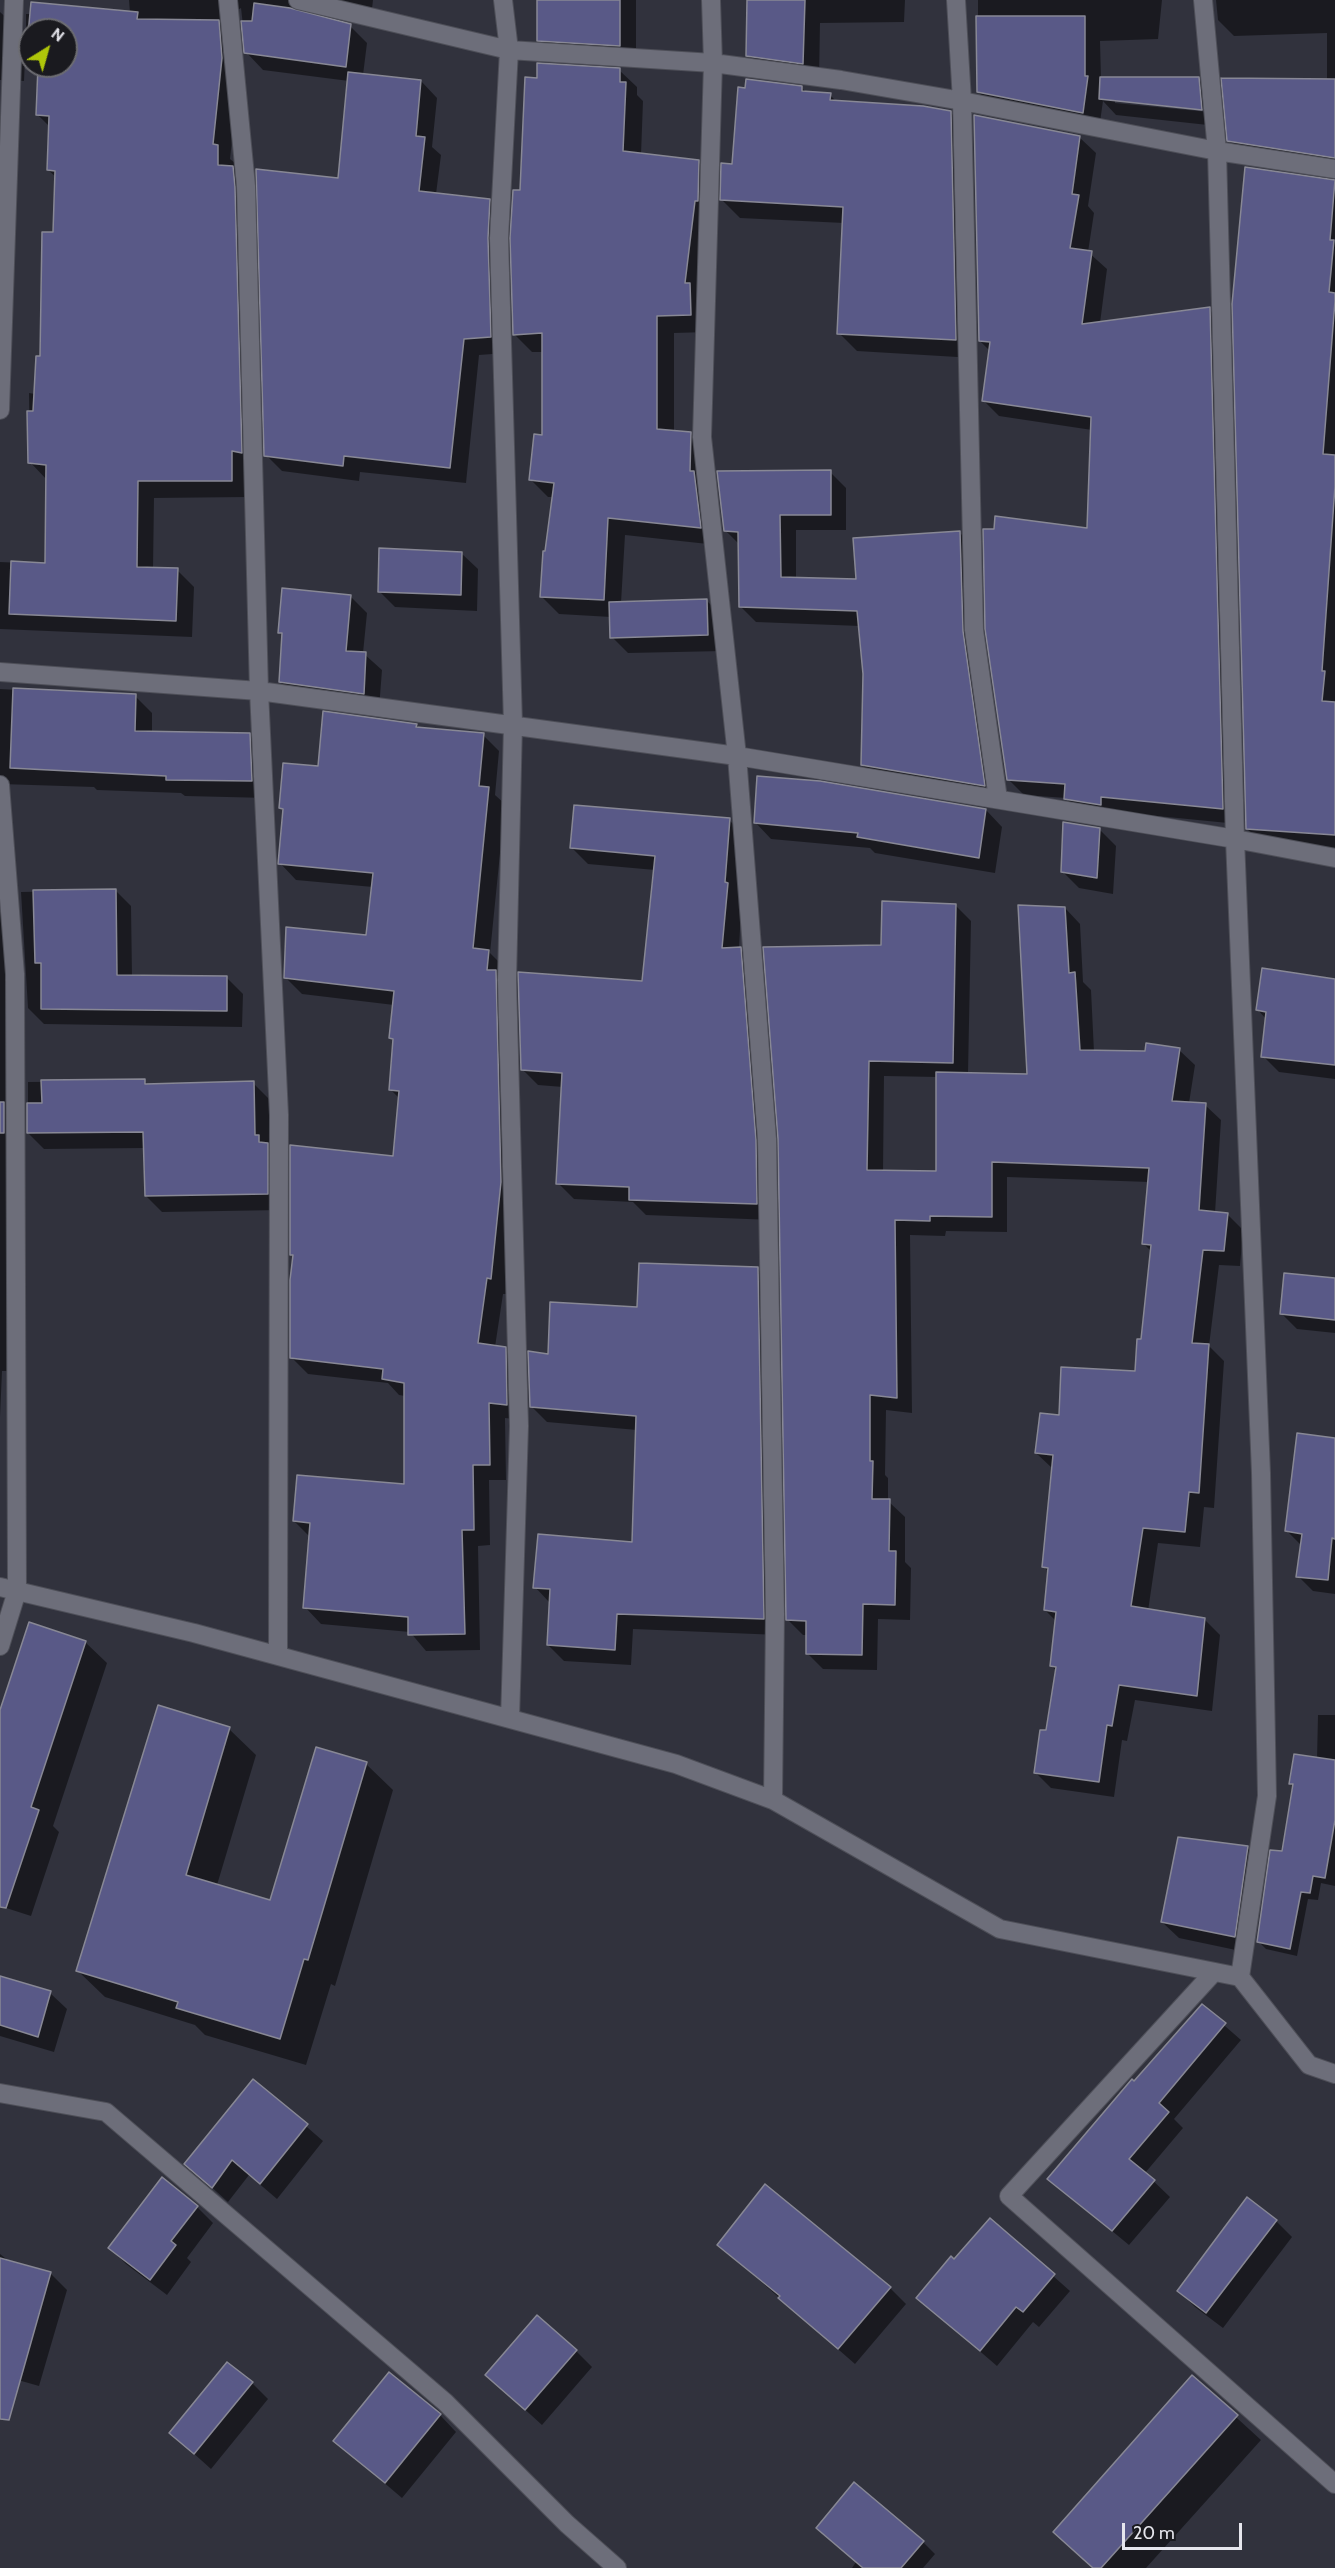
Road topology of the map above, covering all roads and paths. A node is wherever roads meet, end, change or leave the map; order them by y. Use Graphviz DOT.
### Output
graph roads {
  1 [pos="14,0"];
  2 [pos="228,0"];
  3 [pos="298,0"];
  4 [pos="503,0"];
  5 [pos="711,0"];
  6 [pos="956,0"];
  7 [pos="1203,0"];
  8 [pos="509,50"];
  9 [pos="712,63"];
  10 [pos="962,100"];
  11 [pos="1217,151"];
  12 [pos="1335,169"];
  13 [pos="0,410"];
  14 [pos="0,672"];
  15 [pos="259,691"];
  16 [pos="513,724"];
  17 [pos="737,756"];
  18 [pos="0,785"];
  19 [pos="998,799"];
  20 [pos="1235,838"];
  21 [pos="1335,858"];
  22 [pos="8,1589"];
  23 [pos="0,1646"];
  24 [pos="278,1656"];
  25 [pos="510,1719"];
  26 [pos="773,1800"];
  27 [pos="1214,1972"];
  28 [pos="1240,1977"];
  29 [pos="1335,2074"];
  30 [pos="0,2093"];
  31 [pos="1335,2484"];
  32 [pos="616,2568"];
  1 -- 13 [label="street"];
  2 -- 15 [label="street"];
  3 -- 8 [label="street"];
  4 -- 8 [label="street"];
  5 -- 9 [label="street"];
  6 -- 10 [label="street"];
  7 -- 11 [label="street"];
  8 -- 9 [label="street"];
  8 -- 16 [label="street"];
  9 -- 10 [label="street"];
  9 -- 17 [label="street"];
  10 -- 11 [label="street"];
  10 -- 19 [label="street"];
  11 -- 12 [label="street"];
  11 -- 20 [label="street"];
  14 -- 15 [label="street"];
  15 -- 16 [label="street"];
  15 -- 24 [label="street"];
  16 -- 17 [label="street"];
  16 -- 25 [label="street"];
  17 -- 19 [label="street"];
  17 -- 26 [label="street"];
  18 -- 22 [label="street"];
  19 -- 20 [label="street"];
  20 -- 21 [label="street"];
  20 -- 28 [label="street"];
  22 -- 23 [label="street"];
  22 -- 24 [label="street"];
  24 -- 25 [label="street"];
  25 -- 26 [label="street"];
  26 -- 27 [label="street"];
  27 -- 28 [label="street"];
  27 -- 31 [label="street"];
  28 -- 29 [label="street"];
  30 -- 32 [label="street"];
}
